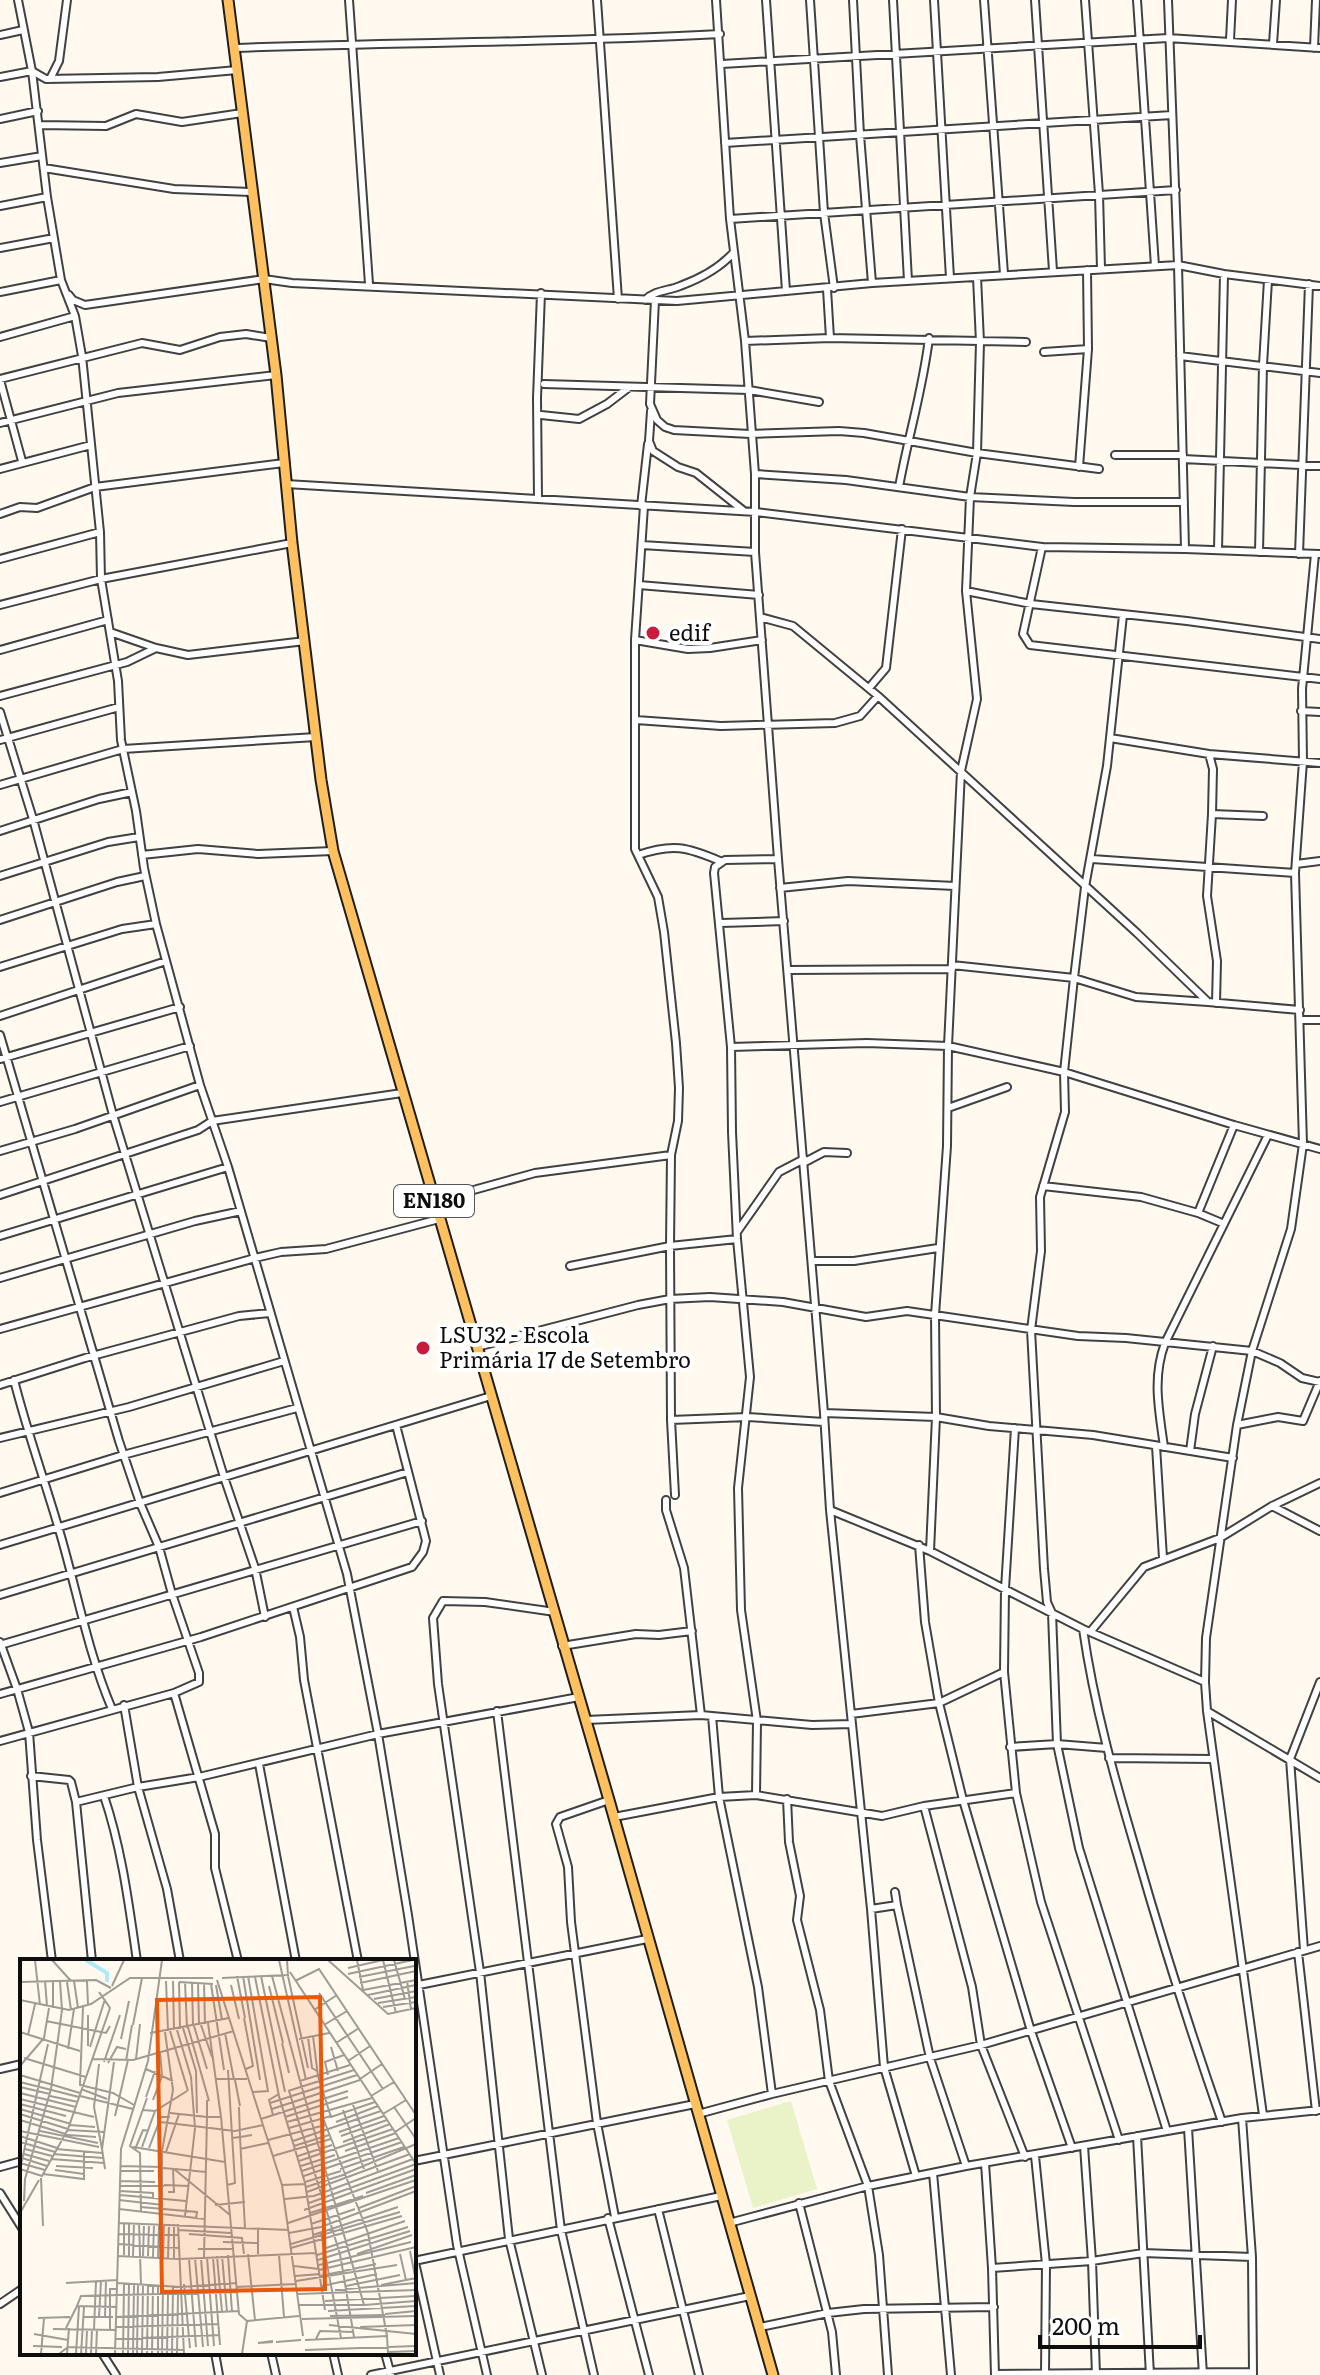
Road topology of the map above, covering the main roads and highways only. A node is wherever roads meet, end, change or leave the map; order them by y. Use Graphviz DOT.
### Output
graph roads {
  1 [pos="228,0"];
  2 [pos="773,2375"];
  1 -- 2 [label="main road, EN180"];
}
